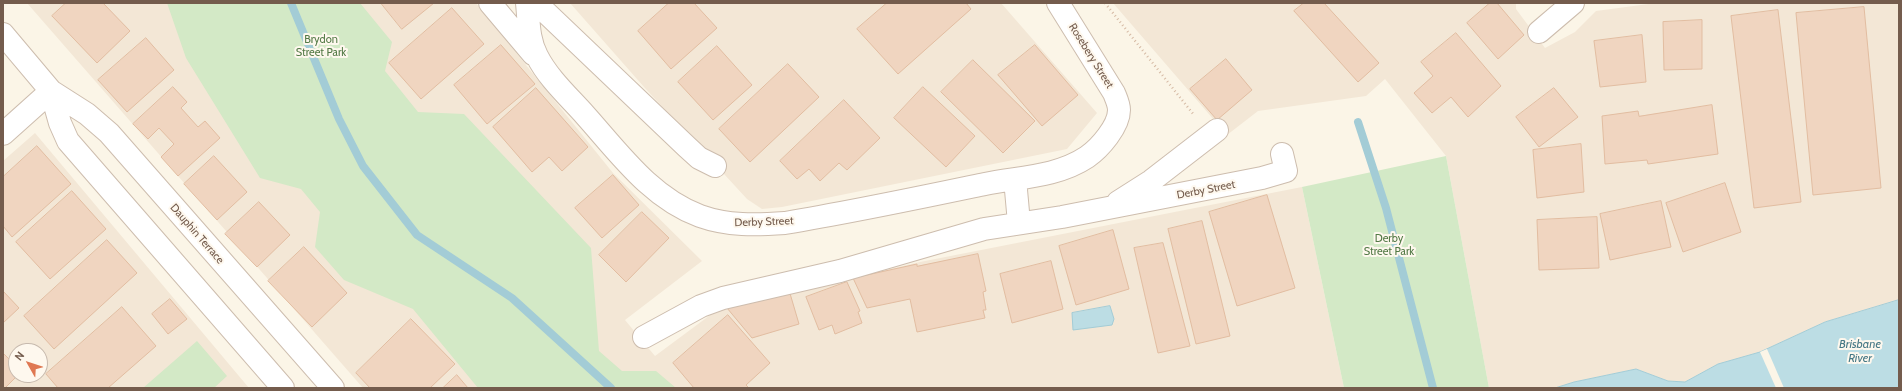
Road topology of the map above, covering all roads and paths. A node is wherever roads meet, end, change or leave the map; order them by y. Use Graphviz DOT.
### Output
graph roads {
  1 [pos="490,3"];
  2 [pos="527,3"];
  3 [pos="536,3"];
  4 [pos="1058,3"];
  5 [pos="1105,3"];
  6 [pos="1573,3"];
  7 [pos="1540,32"];
  8 [pos="3,34"];
  9 [pos="541,64"];
  10 [pos="52,91"];
  11 [pos="1119,112"];
  12 [pos="1213,132"];
  13 [pos="3,134"];
  14 [pos="1282,154"];
  15 [pos="715,166"];
  16 [pos="1015,179"];
  17 [pos="1108,207"];
  18 [pos="1019,223"];
  19 [pos="644,337"];
  20 [pos="283,388"];
  21 [pos="332,388"];
  1 -- 9 [label="street"];
  2 -- 9 [label="street, Derby Street"];
  3 -- 15 [label="street"];
  4 -- 11 [label="street, Rosebery Street"];
  5 -- 12 [label="path"];
  6 -- 7 [label="street"];
  8 -- 10 [label="street, Dauphin Terrace"];
  9 -- 16 [label="street, Derby Street"];
  10 -- 13 [label="street"];
  10 -- 20 [label="street, Dauphin Terrace"];
  10 -- 21 [label="street, Dauphin Terrace"];
  11 -- 16 [label="street, Derby Street"];
  12 -- 17 [label="street, Derby Street"];
  14 -- 17 [label="street, Derby Street"];
  16 -- 18 [label="street"];
  17 -- 18 [label="street, Derby Street"];
  18 -- 19 [label="street, Derby Street"];
}
